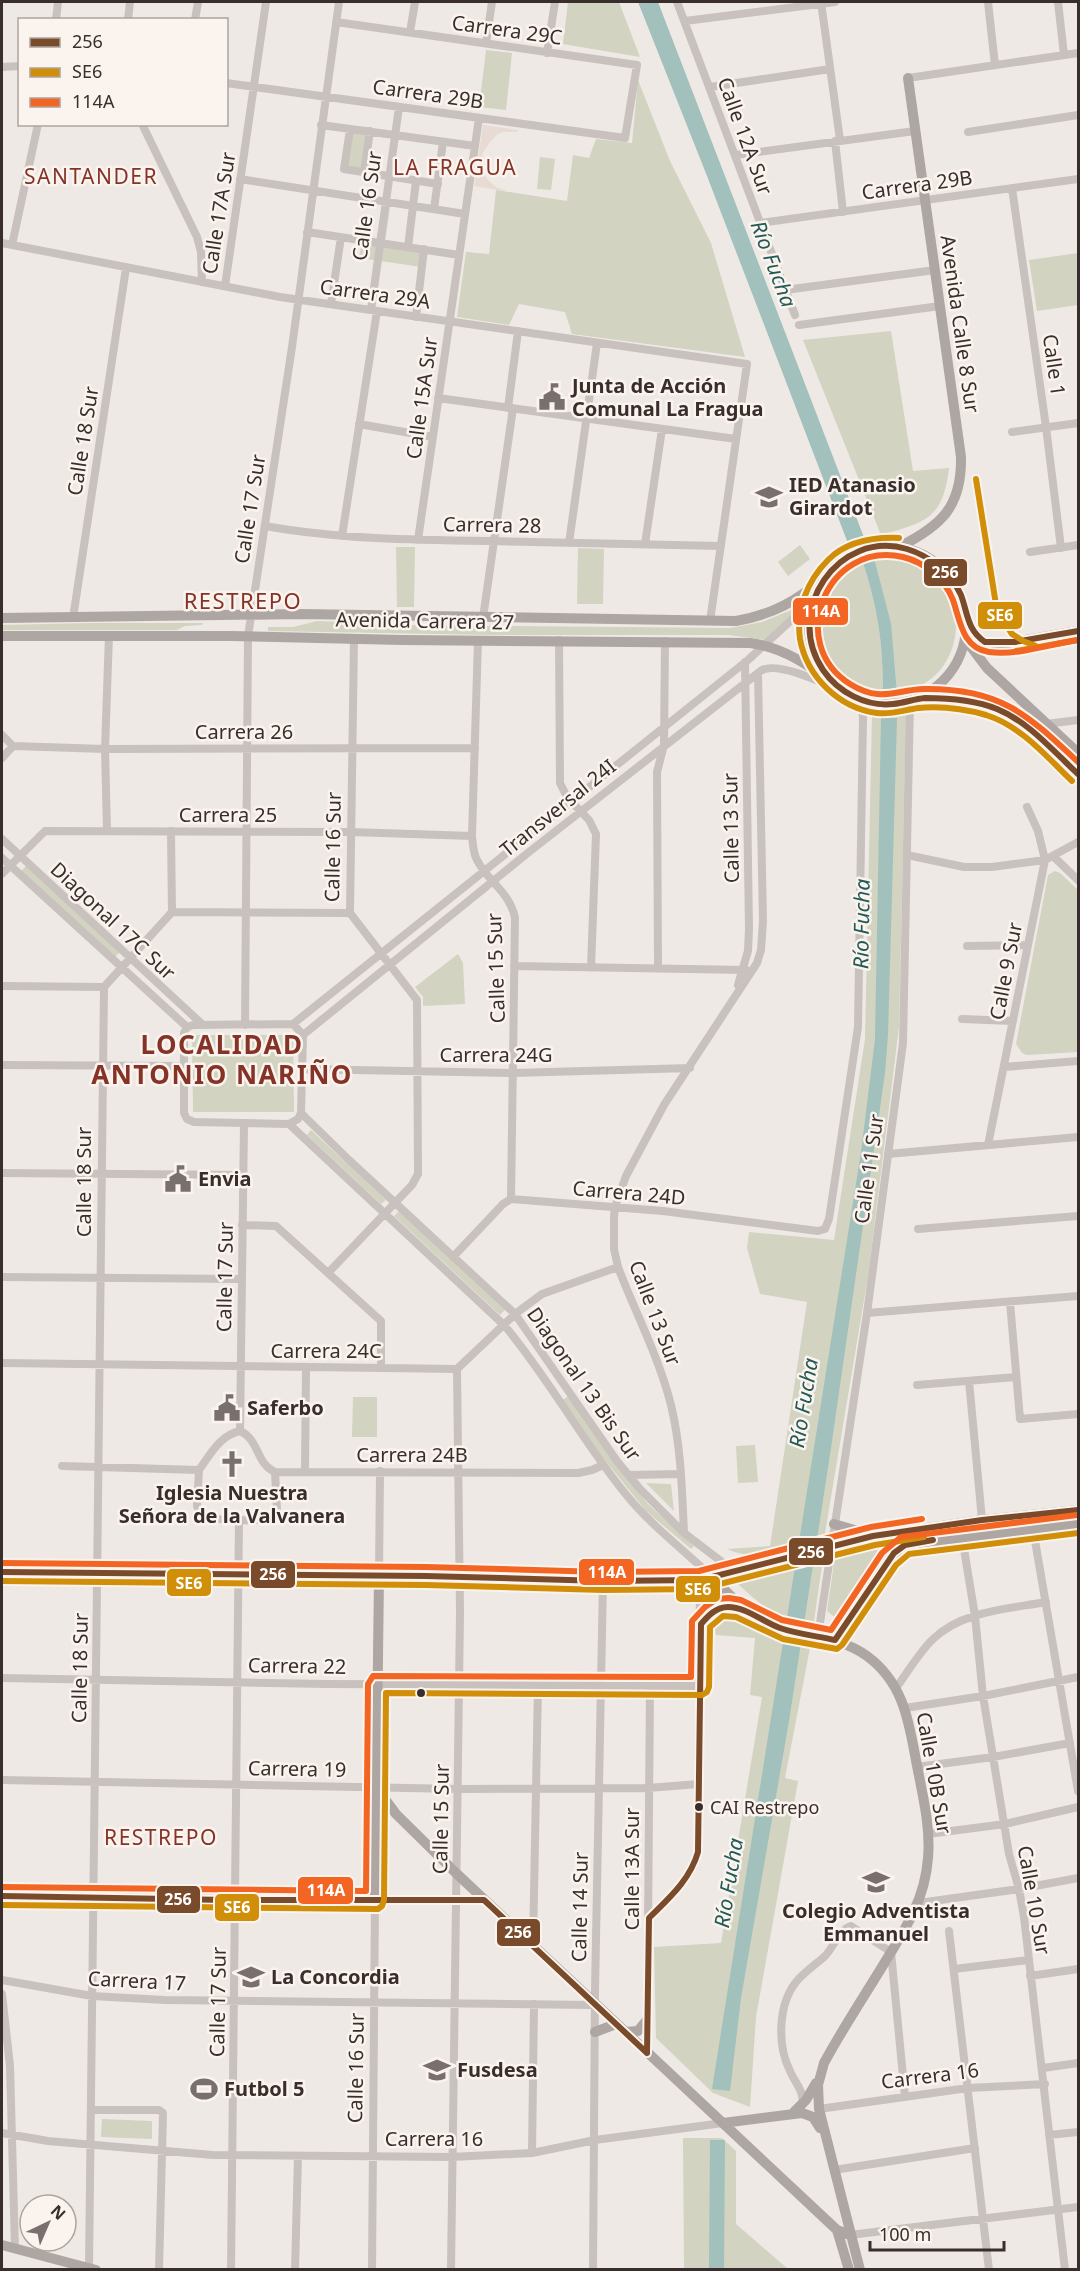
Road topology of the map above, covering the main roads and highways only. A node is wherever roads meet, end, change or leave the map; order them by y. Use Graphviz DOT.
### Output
graph roads {
  1 [pos="908,78"];
  2 [pos="898,547"];
  3 [pos="824,577"];
  4 [pos="2,618"];
  5 [pos="967,625"];
  6 [pos="1078,631"];
  7 [pos="2,636"];
  8 [pos="965,639"];
  9 [pos="1078,640"];
  10 [pos="1002,645"];
  11 [pos="836,685"];
  12 [pos="914,700"];
  13 [pos="1078,753"];
  14 [pos="1078,774"];
  15 [pos="1078,1510"];
  16 [pos="834,1524"];
  17 [pos="1078,1524"];
  18 [pos="873,1536"];
  19 [pos="905,1545"];
  20 [pos="2,1572"];
  21 [pos="379,1576"];
  22 [pos="713,1578"];
  23 [pos="744,1609"];
  24 [pos="701,1624"];
  25 [pos="835,1640"];
  26 [pos="376,1787"];
  27 [pos="2,1896"];
  28 [pos="375,1900"];
  29 [pos="484,1900"];
  30 [pos="647,2020"];
  31 [pos="616,2024"];
  32 [pos="595,2032"];
  33 [pos="625,2032"];
  34 [pos="818,2077"];
  35 [pos="793,2114"];
  36 [pos="723,2123"];
  37 [pos="827,2141"];
  38 [pos="837,2230"];
  39 [pos="850,2235"];
  40 [pos="2,2245"];
  41 [pos="93,2269"];
  42 [pos="849,2270"];
  43 [pos="860,2270"];
  1 -- 2 [label="main road, Avenida Calle 8 Sur"];
  2 -- 3 [label="main road"];
  2 -- 5 [label="main road"];
  3 -- 4 [label="main road, Avenida Carrera 27"];
  3 -- 11 [label="main road"];
  5 -- 8 [label="main road"];
  5 -- 10 [label="main road"];
  6 -- 10 [label="main road"];
  7 -- 11 [label="main road, Avenida Carrera 27"];
  8 -- 12 [label="main road"];
  8 -- 13 [label="main road"];
  9 -- 10 [label="main road"];
  11 -- 12 [label="main road"];
  12 -- 14 [label="main road"];
  15 -- 18 [label="main road"];
  16 -- 18 [label="main road"];
  17 -- 19 [label="main road"];
  18 -- 19 [label="main road"];
  18 -- 22 [label="main road"];
  19 -- 25 [label="main road"];
  20 -- 21 [label="main road"];
  21 -- 22 [label="main road"];
  21 -- 26 [label="main road, Calle 16 Sur"];
  22 -- 23 [label="main road, Calle 10B Sur"];
  23 -- 24 [label="main road"];
  23 -- 25 [label="main road, Calle 10B Sur"];
  25 -- 34 [label="main road, Calle 10B Sur"];
  26 -- 28 [label="main road, Calle 16 Sur"];
  26 -- 29 [label="main road"];
  27 -- 28 [label="main road"];
  28 -- 29 [label="main road"];
  29 -- 31 [label="main road"];
  30 -- 33 [label="main road"];
  31 -- 32 [label="main road"];
  31 -- 33 [label="main road"];
  33 -- 36 [label="main road"];
  34 -- 35 [label="main road"];
  34 -- 37 [label="main road, Calle 10B Sur"];
  35 -- 36 [label="main road, Carrera 16"];
  35 -- 37 [label="main road"];
  36 -- 38 [label="main road"];
  37 -- 39 [label="main road, Calle 10B Sur"];
  38 -- 39 [label="main road"];
  38 -- 42 [label="main road"];
  39 -- 43 [label="main road, Calle 10B Sur"];
  40 -- 41 [label="main road"];
}
